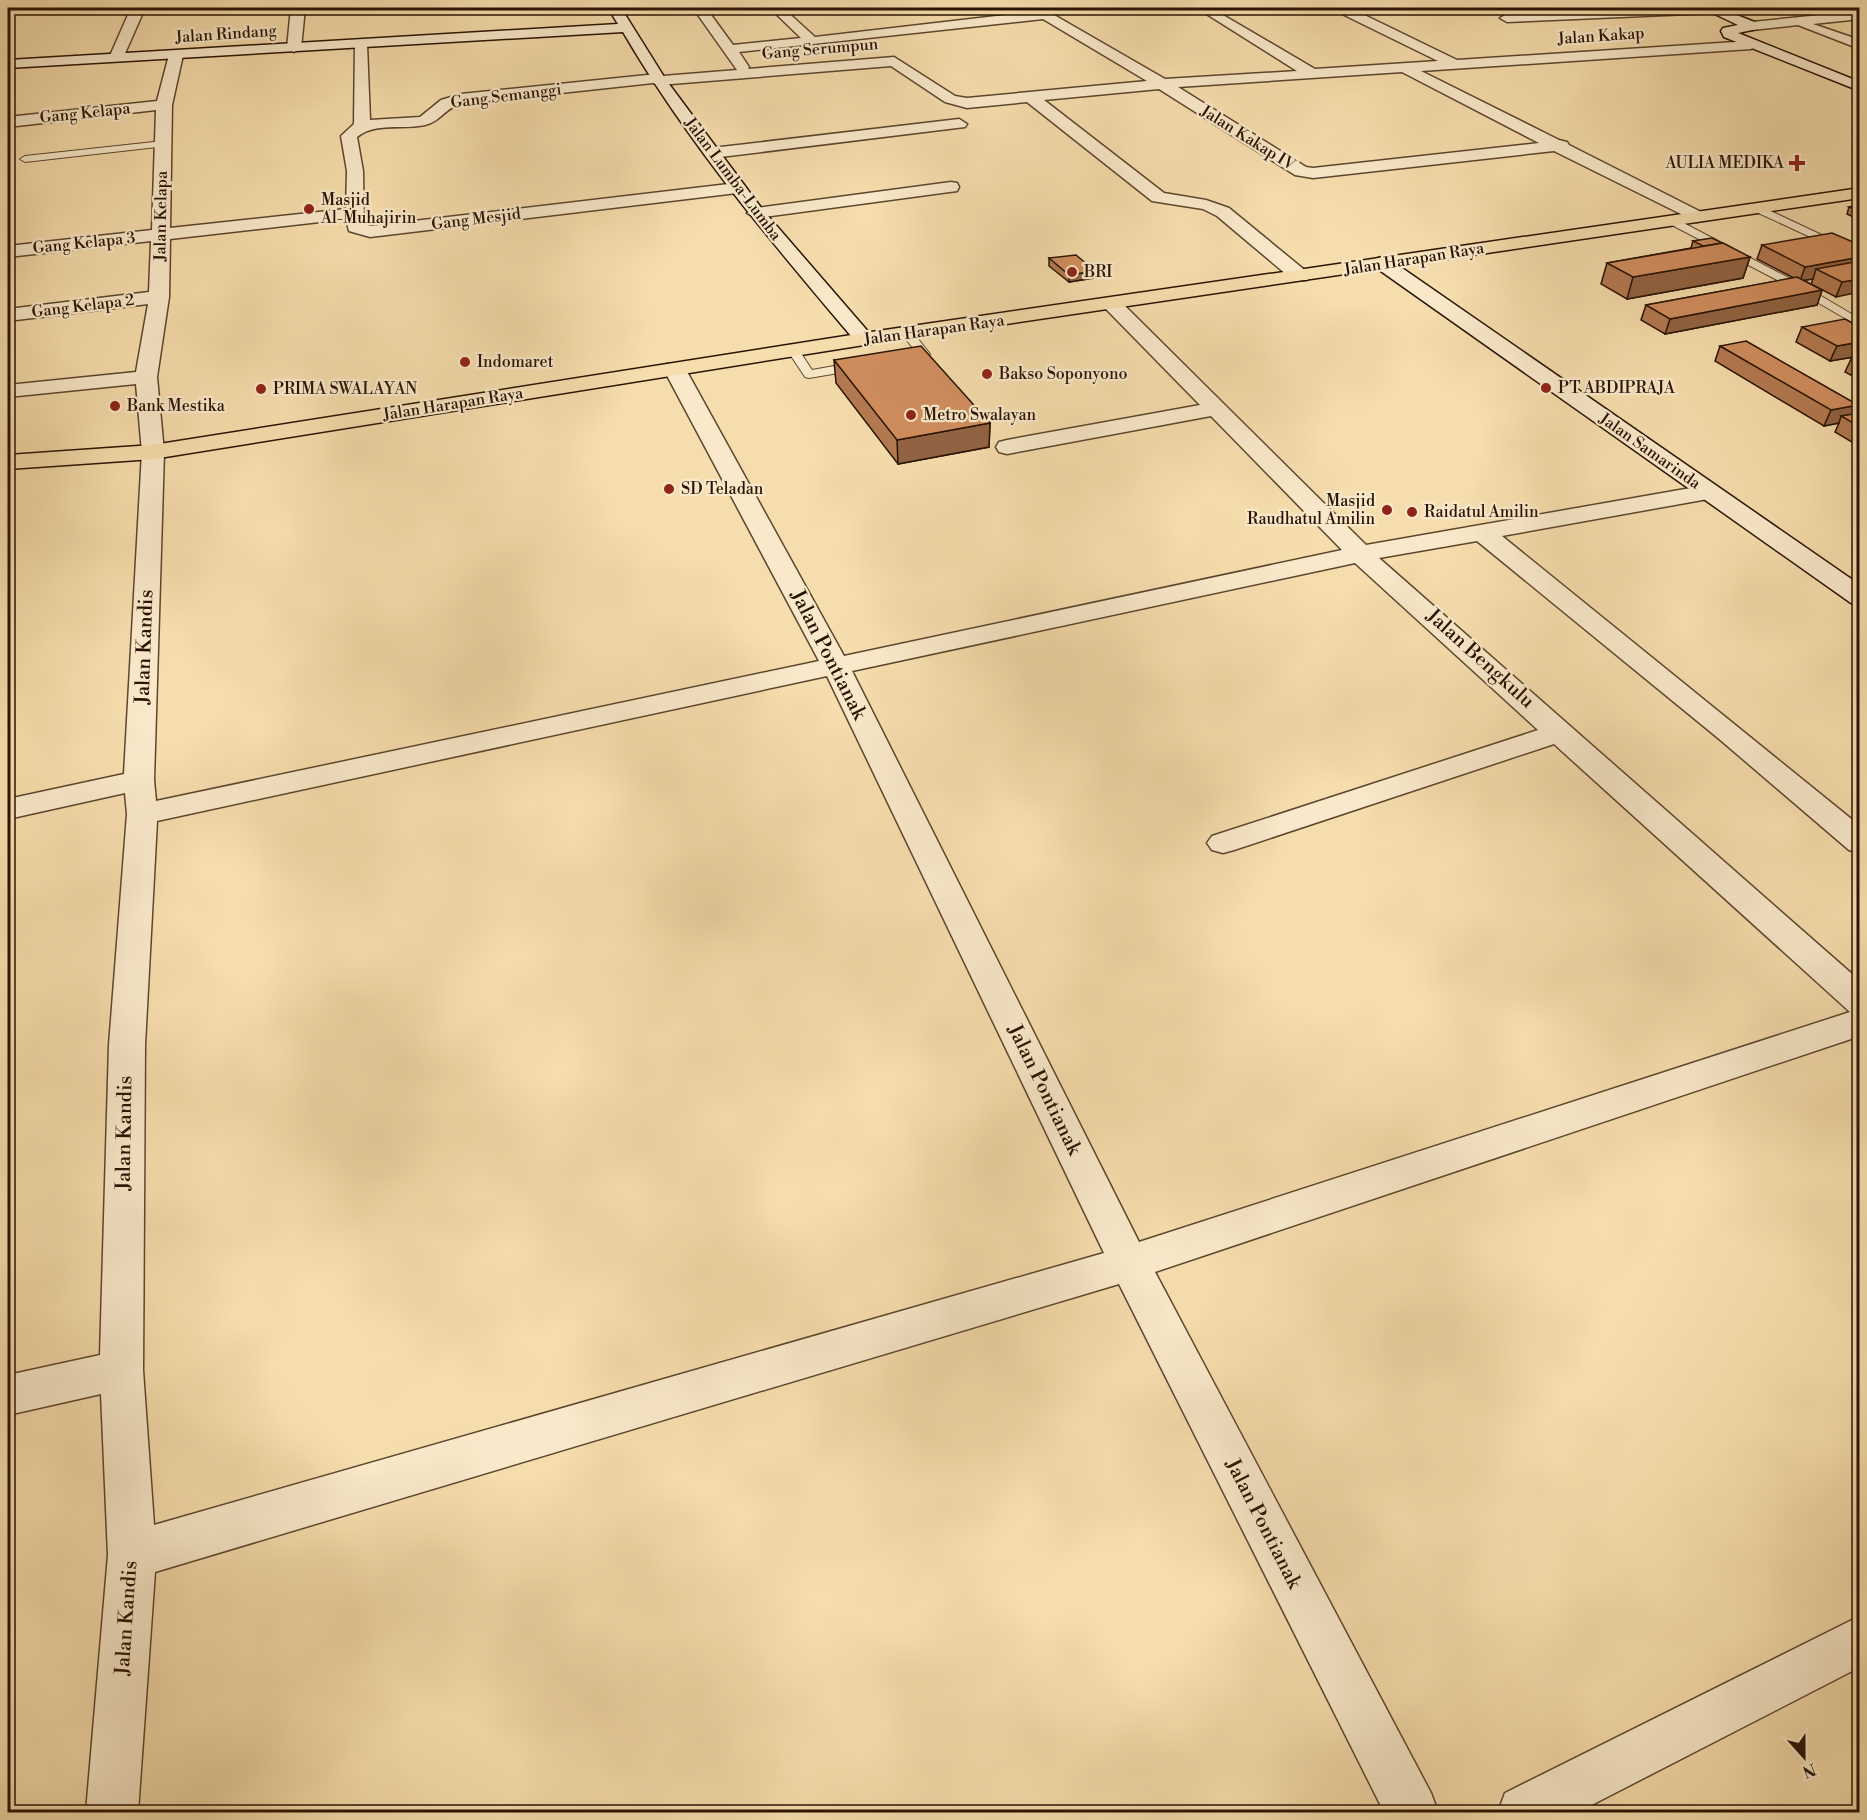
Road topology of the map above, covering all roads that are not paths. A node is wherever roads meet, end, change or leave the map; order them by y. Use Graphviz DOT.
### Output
graph roads {
  1 [pos="138,8"];
  2 [pos="298,8"];
  3 [pos="615,8"];
  4 [pos="700,8"];
  5 [pos="776,8"];
  6 [pos="1203,8"];
  7 [pos="1341,8"];
  8 [pos="1711,8"];
  9 [pos="1039,11"];
  10 [pos="1491,11"];
  11 [pos="1860,15"];
  12 [pos="914,17"];
  13 [pos="1508,18"];
  14 [pos="1797,22"];
  15 [pos="1752,27"];
  16 [pos="626,28"];
  17 [pos="930,28"];
  18 [pos="1539,32"];
  19 [pos="882,33"];
  20 [pos="812,41"];
  21 [pos="1560,41"];
  22 [pos="360,44"];
  23 [pos="1751,45"];
  24 [pos="1860,45"];
  25 [pos="294,48"];
  26 [pos="730,49"];
  27 [pos="176,55"];
  28 [pos="1592,55"];
  29 [pos="116,58"];
  30 [pos="894,61"];
  31 [pos="8,64"];
  32 [pos="1454,64"];
  33 [pos="1404,68"];
  34 [pos="747,74"];
  35 [pos="1314,75"];
  36 [pos="658,80"];
  37 [pos="1161,84"];
  38 [pos="1860,87"];
  39 [pos="1028,95"];
  40 [pos="164,105"];
  41 [pos="8,122"];
  42 [pos="959,124"];
  43 [pos="362,125"];
  44 [pos="163,144"];
  45 [pos="1561,145"];
  46 [pos="712,153"];
  47 [pos="25,159"];
  48 [pos="737,188"];
  49 [pos="951,188"];
  50 [pos="1860,193"];
  51 [pos="1756,208"];
  52 [pos="357,213"];
  53 [pos="756,213"];
  54 [pos="1697,217"];
  55 [pos="1672,221"];
  56 [pos="161,234"];
  57 [pos="1821,238"];
  58 [pos="1799,242"];
  59 [pos="1754,249"];
  60 [pos="8,251"];
  61 [pos="1732,252"];
  62 [pos="1860,257"];
  63 [pos="1382,263"];
  64 [pos="1300,276"];
  65 [pos="159,297"];
  66 [pos="1112,304"];
  67 [pos="8,315"];
  68 [pos="1860,324"];
  69 [pos="907,333"];
  70 [pos="864,339"];
  71 [pos="793,350"];
  72 [pos="674,369"];
  73 [pos="146,377"];
  74 [pos="8,391"];
  75 [pos="1216,409"];
  76 [pos="1007,447"];
  77 [pos="153,452"];
  78 [pos="8,462"];
  79 [pos="1708,492"];
  80 [pos="1480,531"];
  81 [pos="1360,554"];
  82 [pos="1860,597"];
  83 [pos="835,664"];
  84 [pos="1562,732"];
  85 [pos="141,797"];
  86 [pos="8,809"];
  87 [pos="1223,843"];
  88 [pos="1860,843"];
  89 [pos="1860,1002"];
  90 [pos="1860,1022"];
  91 [pos="1129,1263"];
  92 [pos="121,1370"];
  93 [pos="8,1395"];
  94 [pos="132,1554"];
  95 [pos="1860,1640"];
  96 [pos="112,1812"];
  97 [pos="1412,1812"];
  98 [pos="1524,1812"];
  1 -- 29 [label="street"];
  2 -- 25 [label="street"];
  3 -- 16 [label="street, Jalan Lumba-Lumba"];
  4 -- 26 [label="street, Gang Serumpun"];
  5 -- 20 [label="street, Gang Serumpun"];
  6 -- 35 [label="street"];
  7 -- 32 [label="street"];
  8 -- 13 [label="street"];
  8 -- 15 [label="street"];
  9 -- 17 [label="street, Gang Serumpun"];
  9 -- 37 [label="street, Jalan Kakap IV"];
  10 -- 13 [label="street"];
  11 -- 14 [label="street"];
  12 -- 17 [label="street"];
  13 -- 18 [label="street"];
  14 -- 15 [label="street"];
  14 -- 24 [label="street"];
  15 -- 23 [label="street"];
  16 -- 22 [label="street, Jalan Rindang"];
  16 -- 36 [label="street, Jalan Lumba-Lumba"];
  17 -- 19 [label="street, Gang Serumpun"];
  19 -- 20 [label="street, Gang Serumpun"];
  19 -- 30 [label="street"];
  20 -- 26 [label="street, Gang Serumpun"];
  21 -- 28 [label="street"];
  22 -- 25 [label="street, Jalan Rindang"];
  22 -- 43 [label="street"];
  23 -- 28 [label="street, Jalan Kakap"];
  23 -- 38 [label="street"];
  25 -- 27 [label="street, Jalan Rindang"];
  26 -- 34 [label="street, Gang Serumpun"];
  27 -- 29 [label="street, Jalan Rindang"];
  27 -- 40 [label="street, Jalan Kelapa"];
  28 -- 32 [label="street, Jalan Kakap"];
  29 -- 31 [label="street, Jalan Rindang"];
  30 -- 34 [label="street, Gang Serumpun"];
  30 -- 39 [label="street, Gang Serumpun"];
  32 -- 33 [label="street, Jalan Kakap"];
  33 -- 35 [label="street, Jalan Kakap"];
  33 -- 45 [label="street"];
  34 -- 36 [label="street, Gang Serumpun"];
  35 -- 37 [label="street, Gang Serumpun"];
  36 -- 43 [label="street, Gang Semanggi"];
  36 -- 46 [label="street, Jalan Lumba-Lumba"];
  37 -- 39 [label="street, Gang Serumpun"];
  37 -- 45 [label="street, Jalan Kakap IV"];
  39 -- 64 [label="street"];
  40 -- 41 [label="street, Gang Kelapa"];
  40 -- 44 [label="street, Jalan Kelapa"];
  42 -- 46 [label="street"];
  43 -- 52 [label="street"];
  44 -- 47 [label="lane"];
  44 -- 56 [label="street, Jalan Kelapa"];
  45 -- 54 [label="street"];
  46 -- 48 [label="street, Jalan Lumba-Lumba"];
  48 -- 52 [label="street, Gang Mesjid"];
  48 -- 53 [label="street, Jalan Lumba-Lumba"];
  49 -- 53 [label="street"];
  50 -- 51 [label="main road, Jalan Harapan Raya"];
  51 -- 54 [label="main road, Jalan Harapan Raya"];
  51 -- 57 [label="lane"];
  52 -- 56 [label="street"];
  53 -- 70 [label="street, Jalan Lumba-Lumba"];
  54 -- 55 [label="main road, Jalan Harapan Raya"];
  55 -- 61 [label="lane"];
  55 -- 63 [label="main road, Jalan Harapan Raya"];
  56 -- 60 [label="street, Gang Kelapa 3"];
  56 -- 65 [label="street, Jalan Kelapa"];
  57 -- 58 [label="lane"];
  57 -- 62 [label="lane"];
  59 -- 61 [label="lane"];
  61 -- 68 [label="lane"];
  63 -- 64 [label="main road, Jalan Harapan Raya"];
  63 -- 79 [label="street, Jalan Samarinda"];
  64 -- 66 [label="main road, Jalan Harapan Raya"];
  65 -- 67 [label="street, Gang Kelapa 2"];
  65 -- 73 [label="street, Jalan Kelapa"];
  66 -- 69 [label="main road, Jalan Harapan Raya"];
  66 -- 75 [label="street, Jalan Bengkulu"];
  69 -- 70 [label="main road, Jalan Harapan Raya"];
  69 -- 71 [label="lane"];
  70 -- 71 [label="main road, Jalan Harapan Raya"];
  71 -- 72 [label="main road, Jalan Harapan Raya"];
  72 -- 77 [label="main road, Jalan Harapan Raya"];
  72 -- 83 [label="street, Jalan Pontianak"];
  73 -- 74 [label="street"];
  73 -- 77 [label="street, Jalan Kelapa"];
  75 -- 76 [label="street"];
  75 -- 81 [label="street, Jalan Bengkulu"];
  77 -- 78 [label="main road, Jalan Harapan Raya"];
  77 -- 85 [label="street, Jalan Kandis"];
  79 -- 80 [label="street"];
  79 -- 82 [label="street, Jalan Samarinda"];
  80 -- 81 [label="street"];
  80 -- 88 [label="street"];
  81 -- 83 [label="street"];
  81 -- 84 [label="street, Jalan Bengkulu"];
  83 -- 85 [label="street"];
  83 -- 91 [label="street, Jalan Pontianak"];
  84 -- 87 [label="street"];
  84 -- 89 [label="street, Jalan Bengkulu"];
  85 -- 86 [label="street"];
  85 -- 92 [label="street, Jalan Kandis"];
  90 -- 91 [label="street"];
  91 -- 94 [label="street"];
  91 -- 97 [label="street, Jalan Pontianak"];
  92 -- 93 [label="street"];
  92 -- 94 [label="street, Jalan Kandis"];
  94 -- 96 [label="street, Jalan Kandis"];
  95 -- 98 [label="street"];
}
